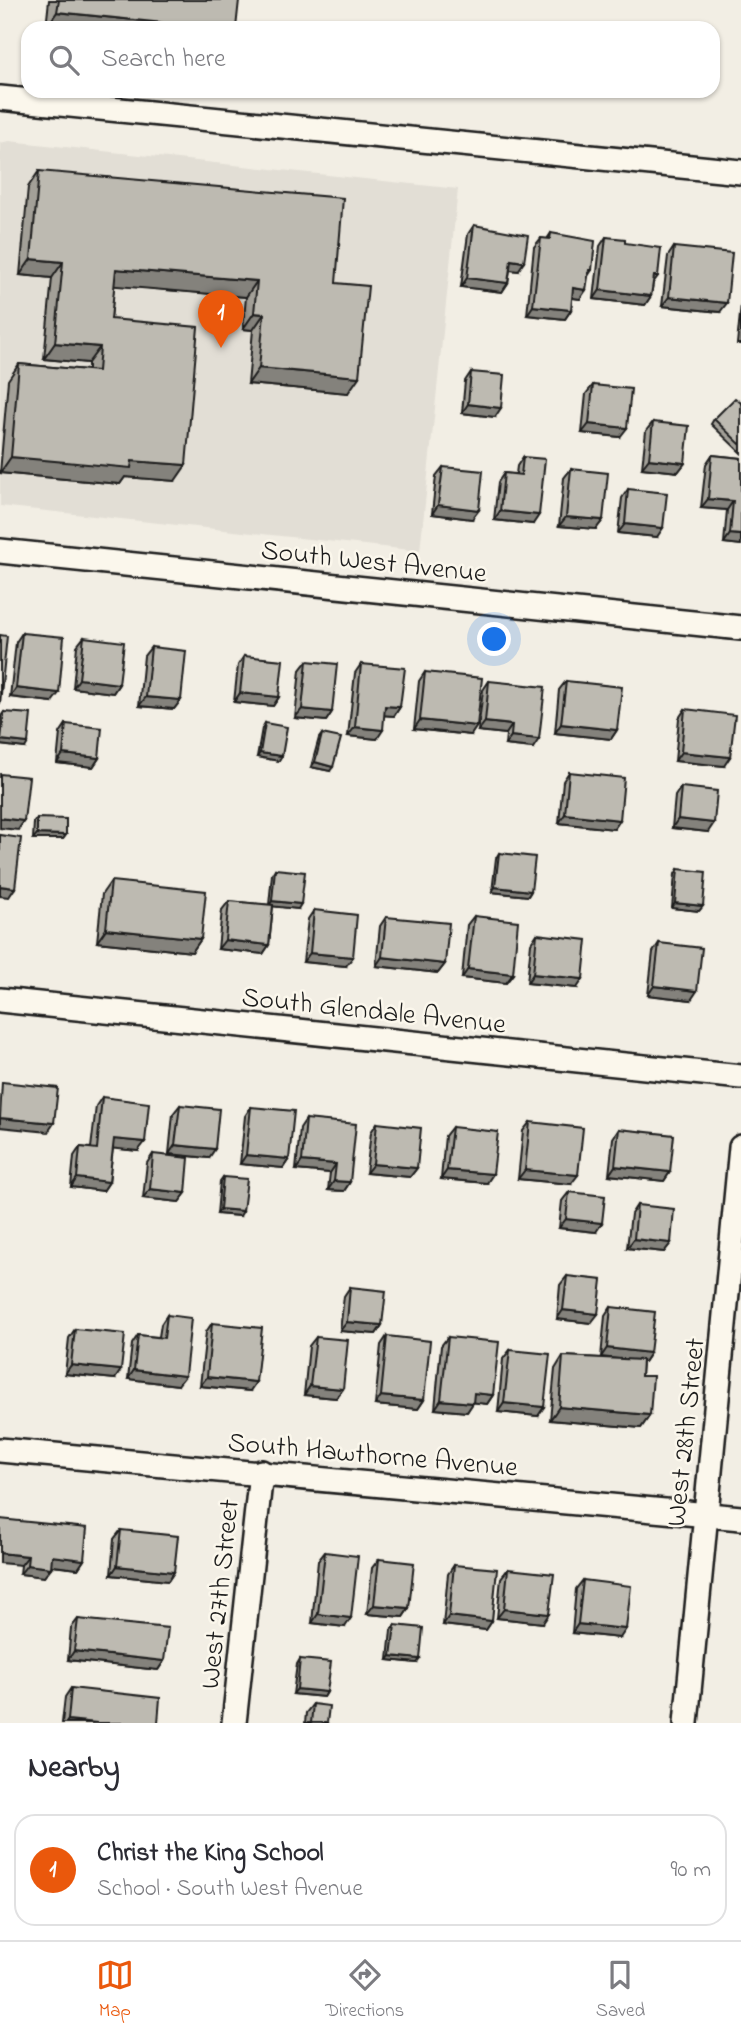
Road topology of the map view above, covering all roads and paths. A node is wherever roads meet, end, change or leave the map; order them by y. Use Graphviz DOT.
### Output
graph roads {
  1 [pos="0,98"];
  2 [pos="741,172"];
  3 [pos="0,551"];
  4 [pos="741,628"];
  5 [pos="0,1000"];
  6 [pos="741,1077"];
  7 [pos="741,1147"];
  8 [pos="0,1450"];
  9 [pos="261,1472"];
  10 [pos="705,1514"];
  11 [pos="741,1518"];
  12 [pos="234,1723"];
  13 [pos="686,1723"];
  1 -- 2 [label="street"];
  3 -- 4 [label="street, South West Avenue"];
  5 -- 6 [label="street, South Glendale Avenue"];
  7 -- 10 [label="street, West 28th Street"];
  8 -- 9 [label="street, South Hawthorne Avenue"];
  9 -- 10 [label="street, South Hawthorne Avenue"];
  9 -- 12 [label="street, West 27th Street"];
  10 -- 11 [label="street, South Hawthorne Avenue"];
  10 -- 13 [label="street, West 28th Street"];
}
